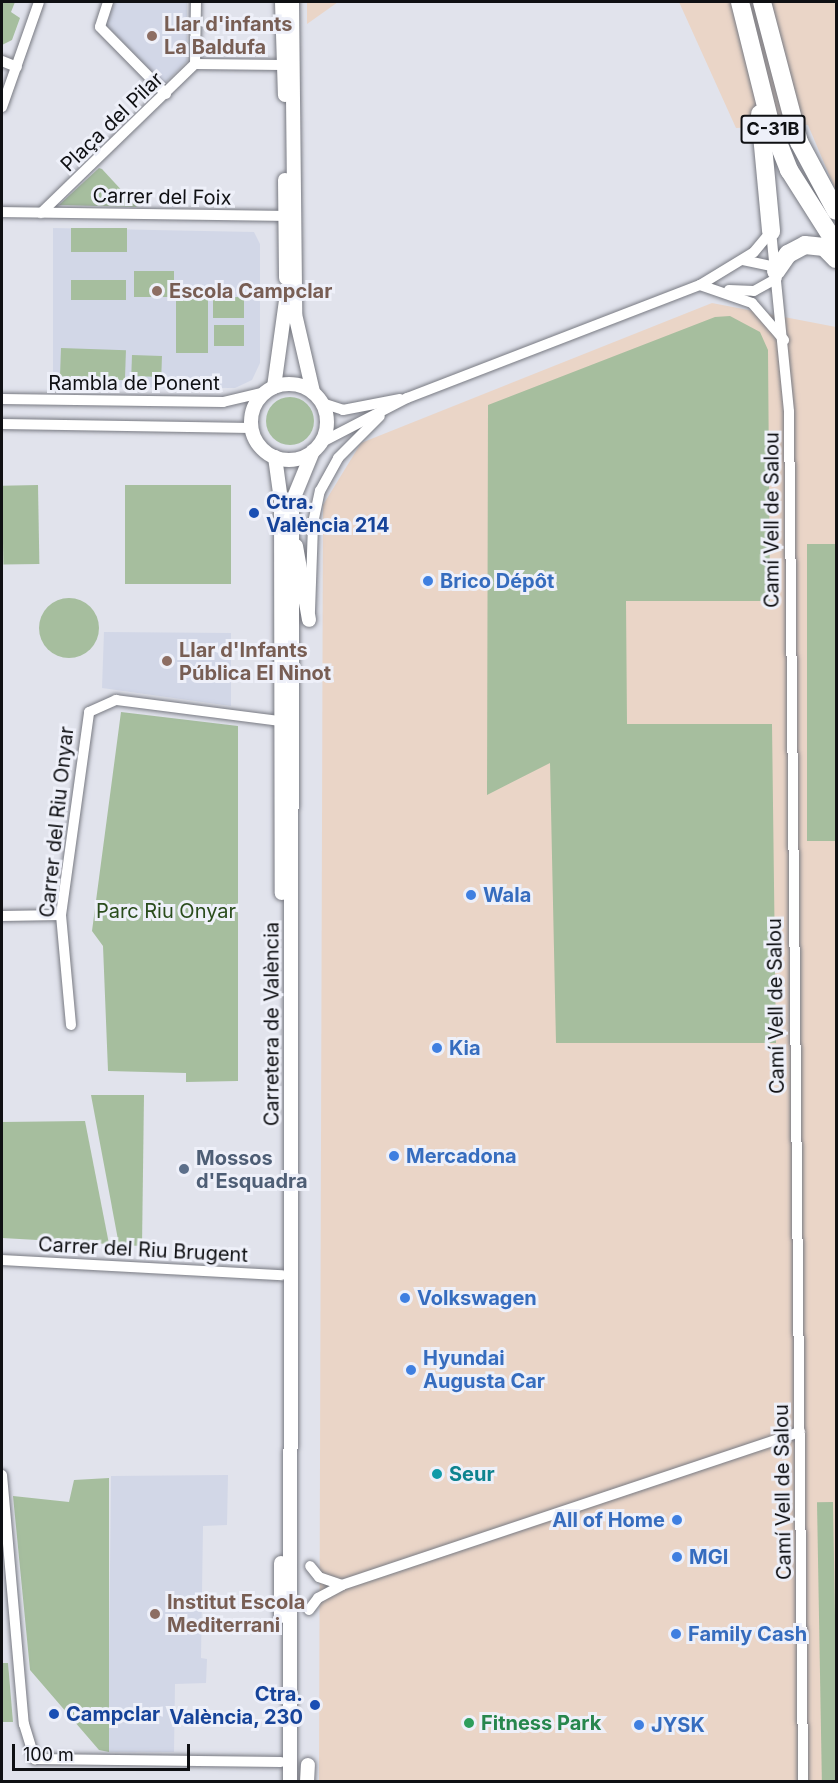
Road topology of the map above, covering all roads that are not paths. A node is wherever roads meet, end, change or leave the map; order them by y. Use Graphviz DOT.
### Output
graph roads {
  1 [pos="39,2"];
  2 [pos="108,2"];
  3 [pos="196,2"];
  4 [pos="740,2"];
  5 [pos="762,2"];
  6 [pos="292,3"];
  7 [pos="2,61"];
  8 [pos="754,61"];
  9 [pos="195,63"];
  10 [pos="282,65"];
  11 [pos="17,67"];
  12 [pos="166,94"];
  13 [pos="2,107"];
  14 [pos="837,211"];
  15 [pos="2,212"];
  16 [pos="41,213"];
  17 [pos="285,216"];
  18 [pos="771,231"];
  19 [pos="837,244"];
  20 [pos="837,259"];
  21 [pos="739,261"];
  22 [pos="776,272"];
  23 [pos="700,285"];
  24 [pos="723,290"];
  25 [pos="784,341"];
  26 [pos="270,389"];
  27 [pos="317,397"];
  28 [pos="406,398"];
  29 [pos="2,399"];
  30 [pos="384,413"];
  31 [pos="2,424"];
  32 [pos="251,428"];
  33 [pos="318,446"];
  34 [pos="275,458"];
  35 [pos="292,539"];
  36 [pos="309,620"];
  37 [pos="280,721"];
  38 [pos="61,915"];
  39 [pos="2,916"];
  40 [pos="71,1025"];
  41 [pos="2,1260"];
  42 [pos="282,1275"];
  43 [pos="800,1432"];
  44 [pos="2,1475"];
  45 [pos="310,1566"];
  46 [pos="342,1585"];
  47 [pos="309,1610"];
  48 [pos="281,1762"];
  49 [pos="308,1765"];
  50 [pos="281,1782"];
  51 [pos="290,1782"];
  52 [pos="307,1782"];
  53 [pos="803,1782"];
  1 -- 11 [label="street"];
  2 -- 12 [label="street"];
  3 -- 9 [label="street"];
  4 -- 8 [label="highway, C-31B"];
  5 -- 14 [label="highway, C-31B"];
  6 -- 10 [label="main road"];
  6 -- 27 [label="main road"];
  7 -- 11 [label="street"];
  8 -- 18 [label="highway"];
  8 -- 19 [label="highway, C-31B"];
  9 -- 10 [label="street"];
  9 -- 12 [label="street, Plaça del Pilar"];
  10 -- 17 [label="main road"];
  11 -- 13 [label="street"];
  12 -- 16 [label="street, Plaça del Pilar"];
  15 -- 16 [label="street, Carrer del Foix"];
  16 -- 17 [label="street, Carrer del Foix"];
  17 -- 26 [label="main road"];
  18 -- 21 [label="street"];
  18 -- 22 [label="street, Camí Vell de Salou"];
  20 -- 22 [label="highway"];
  21 -- 22 [label="street"];
  21 -- 23 [label="street"];
  22 -- 24 [label="street"];
  22 -- 25 [label="street, Camí Vell de Salou"];
  23 -- 24 [label="street"];
  23 -- 28 [label="street"];
  24 -- 25 [label="street"];
  25 -- 43 [label="street, Camí Vell de Salou"];
  26 -- 27 [label="main road"];
  26 -- 29 [label="street, Rambla de Ponent"];
  26 -- 32 [label="main road"];
  27 -- 28 [label="street"];
  27 -- 33 [label="main road"];
  28 -- 30 [label="street"];
  30 -- 33 [label="street"];
  30 -- 36 [label="street"];
  31 -- 32 [label="street, Rambla de Ponent"];
  32 -- 34 [label="main road"];
  33 -- 34 [label="main road"];
  33 -- 35 [label="main road, Carretera de València"];
  34 -- 37 [label="main road, Carretera de València"];
  35 -- 36 [label="main road"];
  35 -- 51 [label="main road, Carretera de València"];
  37 -- 38 [label="street, Carrer del Riu Onyar"];
  37 -- 42 [label="main road, Carretera de València"];
  38 -- 39 [label="street"];
  38 -- 40 [label="street, Carrer del Riu Onyar"];
  41 -- 42 [label="street, Carrer del Riu Brugent"];
  42 -- 48 [label="main road, Carretera de València"];
  43 -- 46 [label="street"];
  43 -- 53 [label="street, Camí Vell de Salou"];
  44 -- 48 [label="street"];
  45 -- 46 [label="street"];
  46 -- 47 [label="street"];
  48 -- 50 [label="main road, Carretera de València"];
  49 -- 52 [label="main road"];
}
